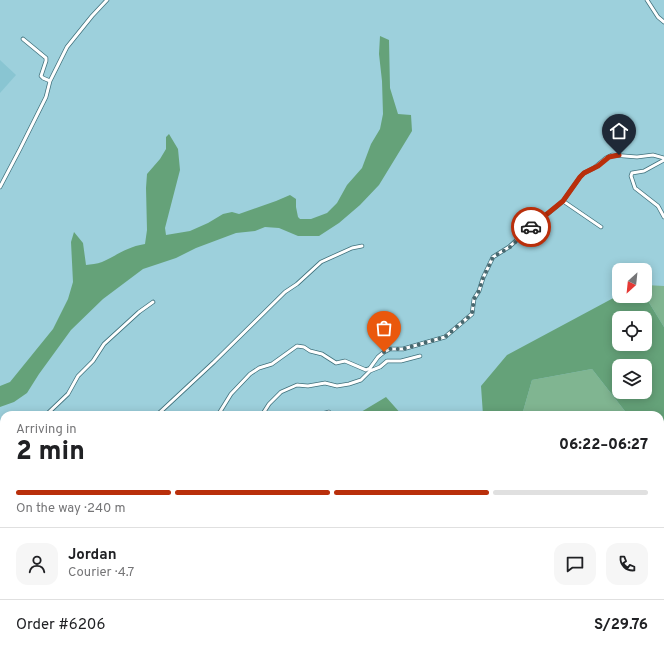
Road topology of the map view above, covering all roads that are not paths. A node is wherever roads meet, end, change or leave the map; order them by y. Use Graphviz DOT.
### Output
graph roads {
  1 [pos="107,0"];
  2 [pos="647,0"];
  3 [pos="664,22"];
  4 [pos="23,39"];
  5 [pos="50,81"];
  6 [pos="664,159"];
  7 [pos="0,186"];
  8 [pos="563,201"];
  9 [pos="664,217"];
  10 [pos="601,227"];
  11 [pos="362,246"];
  12 [pos="153,302"];
  13 [pos="420,356"];
  14 [pos="368,371"];
  15 [pos="50,411"];
  16 [pos="161,411"];
  17 [pos="220,411"];
  18 [pos="265,411"];
  1 -- 5 [label="street"];
  2 -- 3 [label="street"];
  4 -- 5 [label="street"];
  5 -- 7 [label="street"];
  6 -- 8 [label="street"];
  6 -- 9 [label="street"];
  8 -- 10 [label="street"];
  8 -- 14 [label="street"];
  11 -- 16 [label="street"];
  12 -- 15 [label="street"];
  13 -- 14 [label="street"];
  14 -- 17 [label="street"];
  14 -- 18 [label="street"];
}
